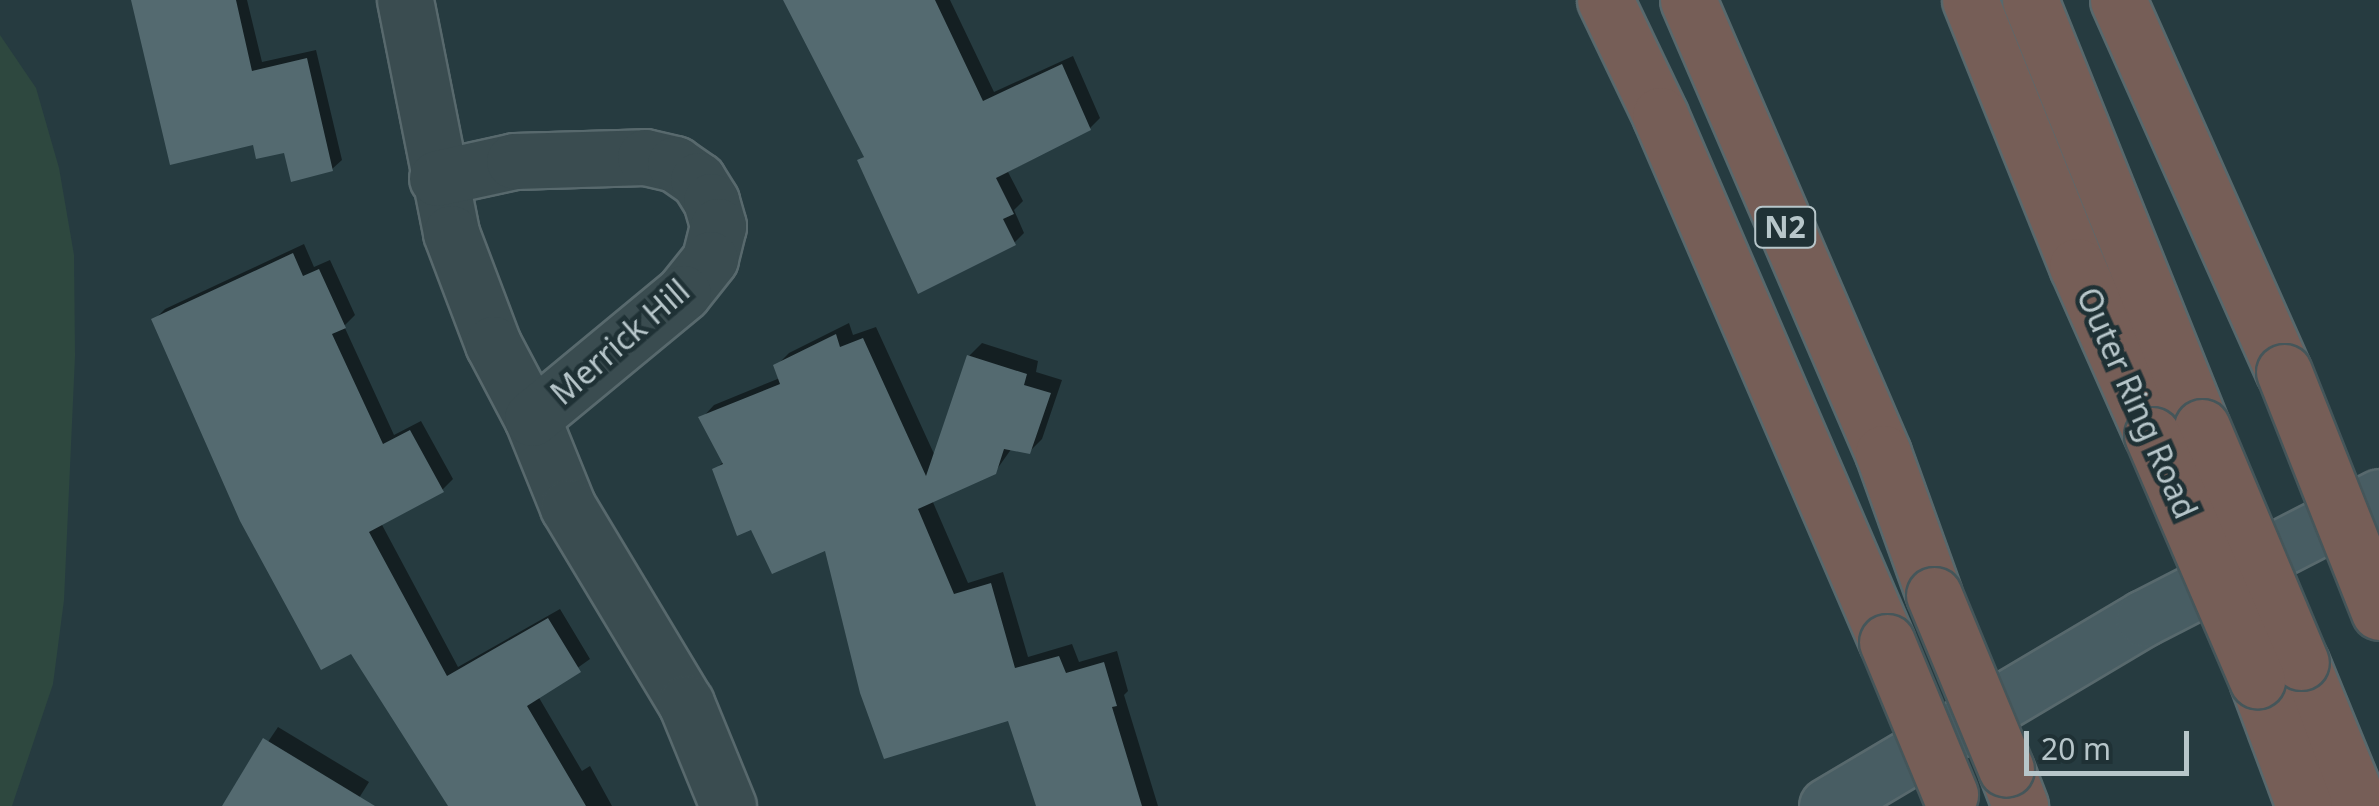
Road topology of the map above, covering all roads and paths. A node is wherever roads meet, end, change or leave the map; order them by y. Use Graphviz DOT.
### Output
graph roads {
  1 [pos="405,0"];
  2 [pos="1605,0"];
  3 [pos="1674,0"];
  4 [pos="1688,0"];
  5 [pos="1970,0"];
  6 [pos="2030,0"];
  7 [pos="2118,0"];
  8 [pos="437,178"];
  9 [pos="532,418"];
  10 [pos="2177,431"];
  11 [pos="1883,453"];
  12 [pos="2379,498"];
  13 [pos="2379,612"];
  14 [pos="2279,671"];
  15 [pos="2013,787"];
  16 [pos="1953,800"];
  17 [pos="728,806"];
  18 [pos="1827,806"];
  19 [pos="2304,806"];
  20 [pos="2360,806"];
  1 -- 8 [label="street, Merrick Hill"];
  2 -- 16 [label="highway, bridge"];
  3 -- 11 [label="highway"];
  4 -- 11 [label="highway, N2"];
  5 -- 10 [label="highway, Outer Ring Road"];
  6 -- 10 [label="highway"];
  7 -- 13 [label="highway, bridge"];
  8 -- 9 [label="street, Merrick Hill"];
  8 -- 9 [label="street, Merrick Hill"];
  9 -- 17 [label="street, Merrick Hill"];
  10 -- 14 [label="highway, Outer Ring Road, bridge"];
  11 -- 15 [label="highway, N2, bridge"];
  12 -- 18 [label="street"];
  14 -- 19 [label="highway, Outer Ring Road"];
  14 -- 20 [label="highway"];
}
